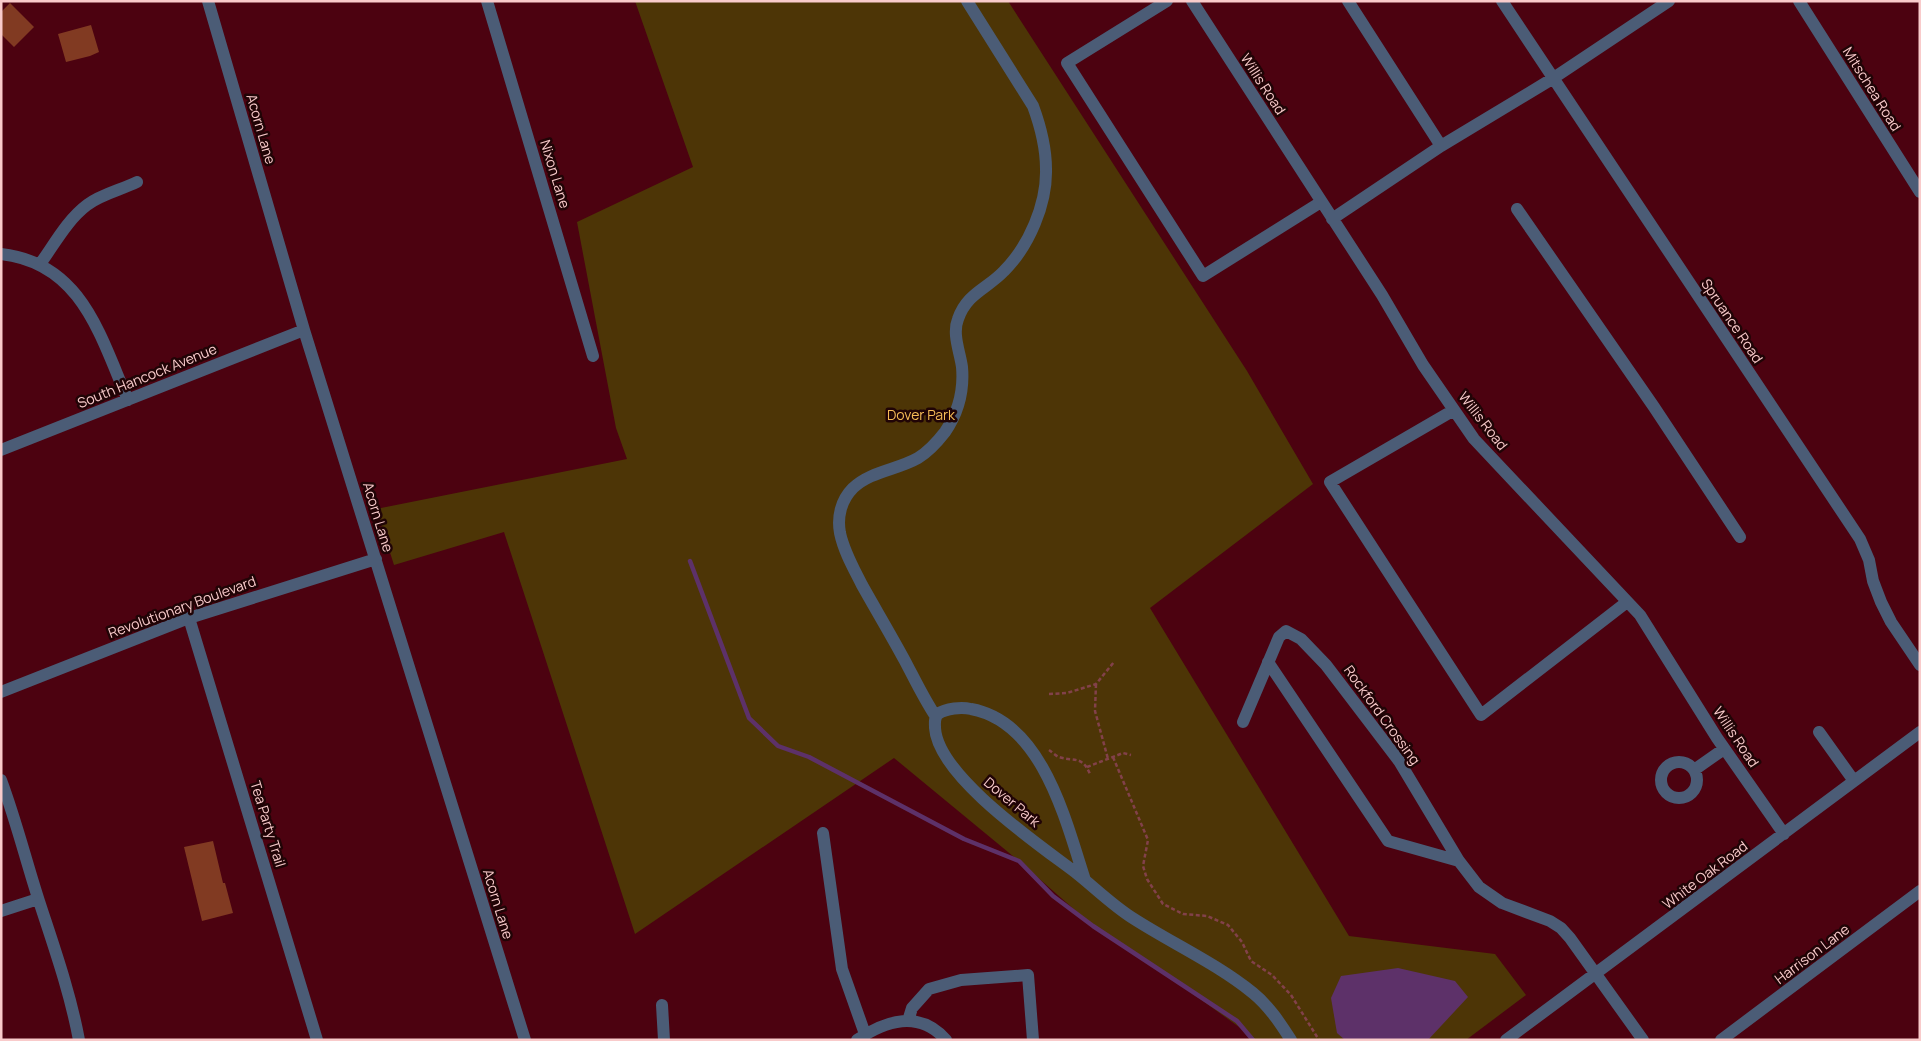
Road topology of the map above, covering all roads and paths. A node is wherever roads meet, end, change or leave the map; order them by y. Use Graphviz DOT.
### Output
graph roads {
  1 [pos="208,1"];
  2 [pos="487,1"];
  3 [pos="967,1"];
  4 [pos="1167,1"];
  5 [pos="1192,1"];
  6 [pos="1348,1"];
  7 [pos="1502,1"];
  8 [pos="1669,1"];
  9 [pos="1799,1"];
  10 [pos="1653,6"];
  11 [pos="1552,79"];
  12 [pos="1441,146"];
  13 [pos="137,182"];
  14 [pos="1920,192"];
  15 [pos="1321,202"];
  16 [pos="1517,209"];
  17 [pos="1332,219"];
  18 [pos="1,254"];
  19 [pos="40,264"];
  20 [pos="304,330"];
  21 [pos="593,356"];
  22 [pos="128,400"];
  23 [pos="1454,410"];
  24 [pos="1,450"];
  25 [pos="1740,537"];
  26 [pos="376,559"];
  27 [pos="1627,602"];
  28 [pos="189,618"];
  29 [pos="1114,662"];
  30 [pos="1268,662"];
  31 [pos="1920,665"];
  32 [pos="1096,684"];
  33 [pos="1,692"];
  34 [pos="1050,694"];
  35 [pos="936,717"];
  36 [pos="1243,722"];
  37 [pos="1819,732"];
  38 [pos="1920,732"];
  39 [pos="1045,746"];
  40 [pos="1724,749"];
  41 [pos="1130,755"];
  42 [pos="1113,757"];
  43 [pos="1108,759"];
  44 [pos="1087,767"];
  45 [pos="1694,770"];
  46 [pos="1090,774"];
  47 [pos="1,780"];
  48 [pos="1854,782"];
  49 [pos="823,832"];
  50 [pos="1784,834"];
  51 [pos="1459,862"];
  52 [pos="1085,880"];
  53 [pos="1918,897"];
  54 [pos="38,899"];
  55 [pos="1,912"];
  56 [pos="1596,974"];
  57 [pos="662,1006"];
  58 [pos="908,1021"];
  59 [pos="861,1037"];
  60 [pos="79,1040"];
  61 [pos="317,1040"];
  62 [pos="525,1040"];
  63 [pos="664,1040"];
  64 [pos="946,1040"];
  65 [pos="1033,1040"];
  66 [pos="1291,1040"];
  67 [pos="1319,1040"];
  68 [pos="1506,1040"];
  69 [pos="1643,1040"];
  70 [pos="1721,1040"];
  1 -- 20 [label="street, Acorn Lane"];
  2 -- 21 [label="street, Nixon Lane"];
  3 -- 35 [label="street"];
  4 -- 15 [label="street"];
  5 -- 15 [label="street, Willis Road"];
  6 -- 12 [label="street"];
  7 -- 11 [label="street, Spruance Road"];
  8 -- 10 [label="street"];
  9 -- 14 [label="street, Mitschea Road"];
  10 -- 11 [label="street"];
  11 -- 12 [label="street"];
  11 -- 31 [label="street, Spruance Road"];
  12 -- 17 [label="street"];
  13 -- 19 [label="street"];
  15 -- 17 [label="street, Willis Road"];
  16 -- 25 [label="street"];
  17 -- 23 [label="street, Willis Road"];
  18 -- 19 [label="street"];
  19 -- 22 [label="street"];
  20 -- 22 [label="street, South Hancock Avenue"];
  20 -- 26 [label="street, Acorn Lane"];
  22 -- 24 [label="street, South Hancock Avenue"];
  23 -- 27 [label="street, Willis Road"];
  23 -- 27 [label="street"];
  26 -- 28 [label="street, Revolutionary Boulevard"];
  26 -- 62 [label="street, Acorn Lane"];
  27 -- 40 [label="street, Willis Road"];
  28 -- 33 [label="street, Revolutionary Boulevard"];
  28 -- 61 [label="street, Tea Party Trail"];
  29 -- 32 [label="path"];
  30 -- 36 [label="street, Rockford Crossing"];
  30 -- 51 [label="street"];
  30 -- 51 [label="street, Rockford Crossing"];
  32 -- 34 [label="path"];
  32 -- 43 [label="path"];
  35 -- 52 [label="street, Dover Park"];
  35 -- 52 [label="street, Dover Park"];
  37 -- 48 [label="street"];
  38 -- 48 [label="street, White Oak Road"];
  39 -- 44 [label="path"];
  40 -- 45 [label="street"];
  40 -- 50 [label="street, Willis Road"];
  41 -- 42 [label="path"];
  42 -- 43 [label="path"];
  42 -- 67 [label="path"];
  43 -- 44 [label="path"];
  44 -- 46 [label="path"];
  47 -- 54 [label="street"];
  48 -- 50 [label="street, White Oak Road"];
  49 -- 59 [label="street"];
  50 -- 56 [label="street, White Oak Road"];
  51 -- 56 [label="street, Rockford Crossing"];
  52 -- 66 [label="street, Dover Park"];
  53 -- 70 [label="street, Harrison Lane"];
  54 -- 55 [label="street"];
  54 -- 60 [label="street"];
  56 -- 68 [label="street, White Oak Road"];
  56 -- 69 [label="street, Rockford Crossing"];
  57 -- 63 [label="street"];
  58 -- 59 [label="street"];
  58 -- 64 [label="street"];
  58 -- 65 [label="street"];
}
